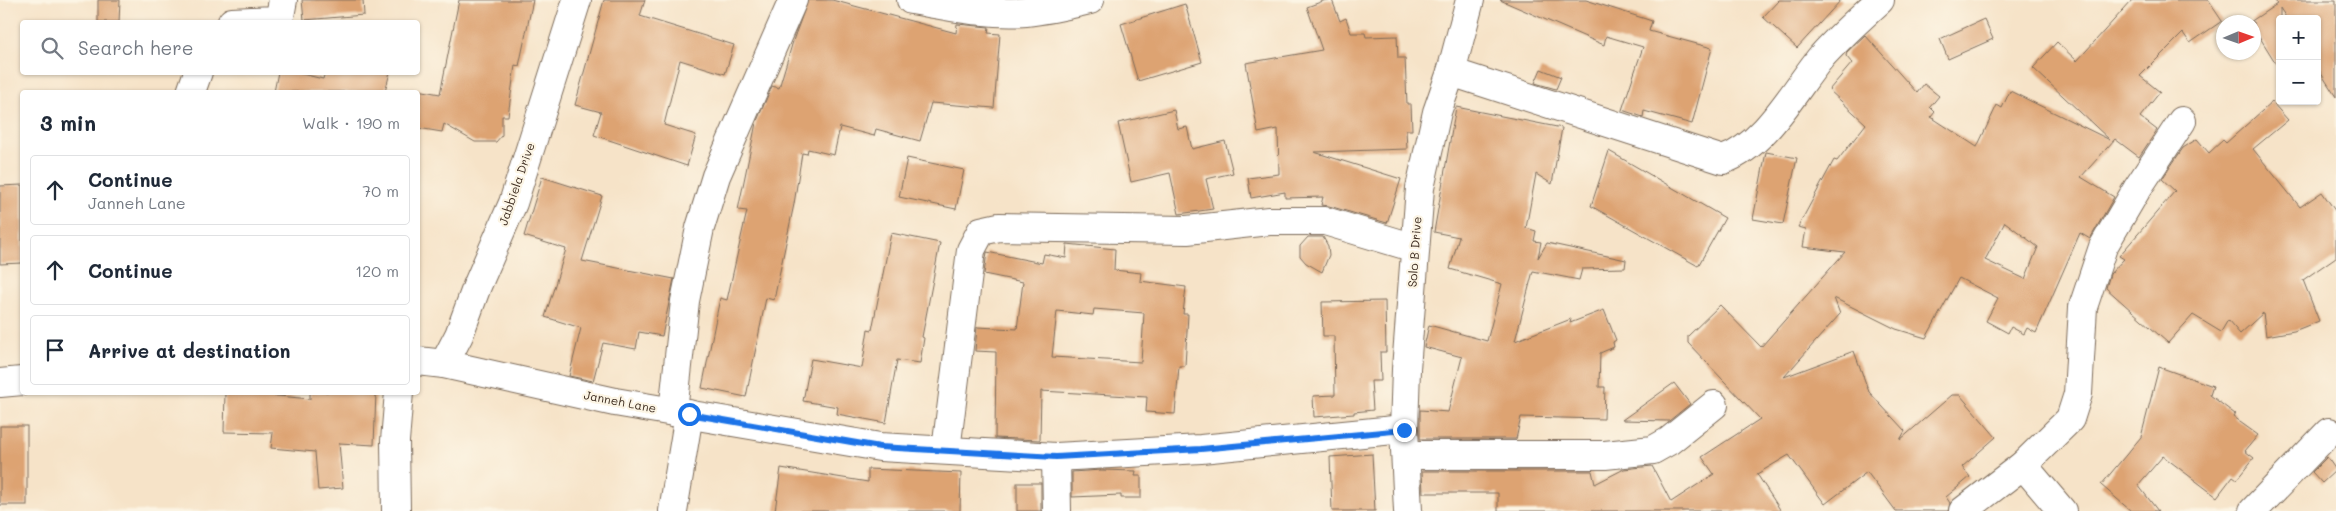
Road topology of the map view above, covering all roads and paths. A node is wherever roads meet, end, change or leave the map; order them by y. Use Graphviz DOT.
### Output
graph roads {
  1 [pos="283,0"];
  2 [pos="577,0"];
  3 [pos="793,0"];
  4 [pos="911,0"];
  5 [pos="1090,0"];
  6 [pos="1470,0"];
  7 [pos="1880,0"];
  8 [pos="274,20"];
  9 [pos="1451,72"];
  10 [pos="197,75"];
  11 [pos="192,90"];
  12 [pos="2182,121"];
  13 [pos="1415,248"];
  14 [pos="431,362"];
  15 [pos="20,381"];
  16 [pos="0,383"];
  17 [pos="399,395"];
  18 [pos="1714,405"];
  19 [pos="681,413"];
  20 [pos="2329,432"];
  21 [pos="1405,442"];
  22 [pos="946,450"];
  23 [pos="1056,457"];
  24 [pos="2023,465"];
  25 [pos="396,511"];
  26 [pos="674,511"];
  27 [pos="1057,511"];
  28 [pos="1408,511"];
  29 [pos="1963,511"];
  30 [pos="2062,511"];
  31 [pos="2253,511"];
  1 -- 8 [label="street"];
  2 -- 14 [label="street, Jabbiela Drive"];
  3 -- 19 [label="street"];
  4 -- 5 [label="street"];
  6 -- 9 [label="street, Solo B Drive"];
  7 -- 9 [label="street"];
  9 -- 13 [label="street, Solo B Drive"];
  10 -- 11 [label="street"];
  12 -- 24 [label="street"];
  13 -- 21 [label="street, Solo B Drive"];
  13 -- 22 [label="street"];
  14 -- 19 [label="street, Janneh Lane"];
  15 -- 16 [label="street"];
  17 -- 25 [label="street"];
  18 -- 21 [label="street, Janneh Lane"];
  19 -- 22 [label="street, Janneh Lane"];
  19 -- 26 [label="street"];
  20 -- 31 [label="street"];
  21 -- 23 [label="street, Janneh Lane"];
  21 -- 28 [label="street, Solo B Drive"];
  22 -- 23 [label="street, Janneh Lane"];
  23 -- 27 [label="street"];
  24 -- 29 [label="street"];
  24 -- 30 [label="street"];
}
